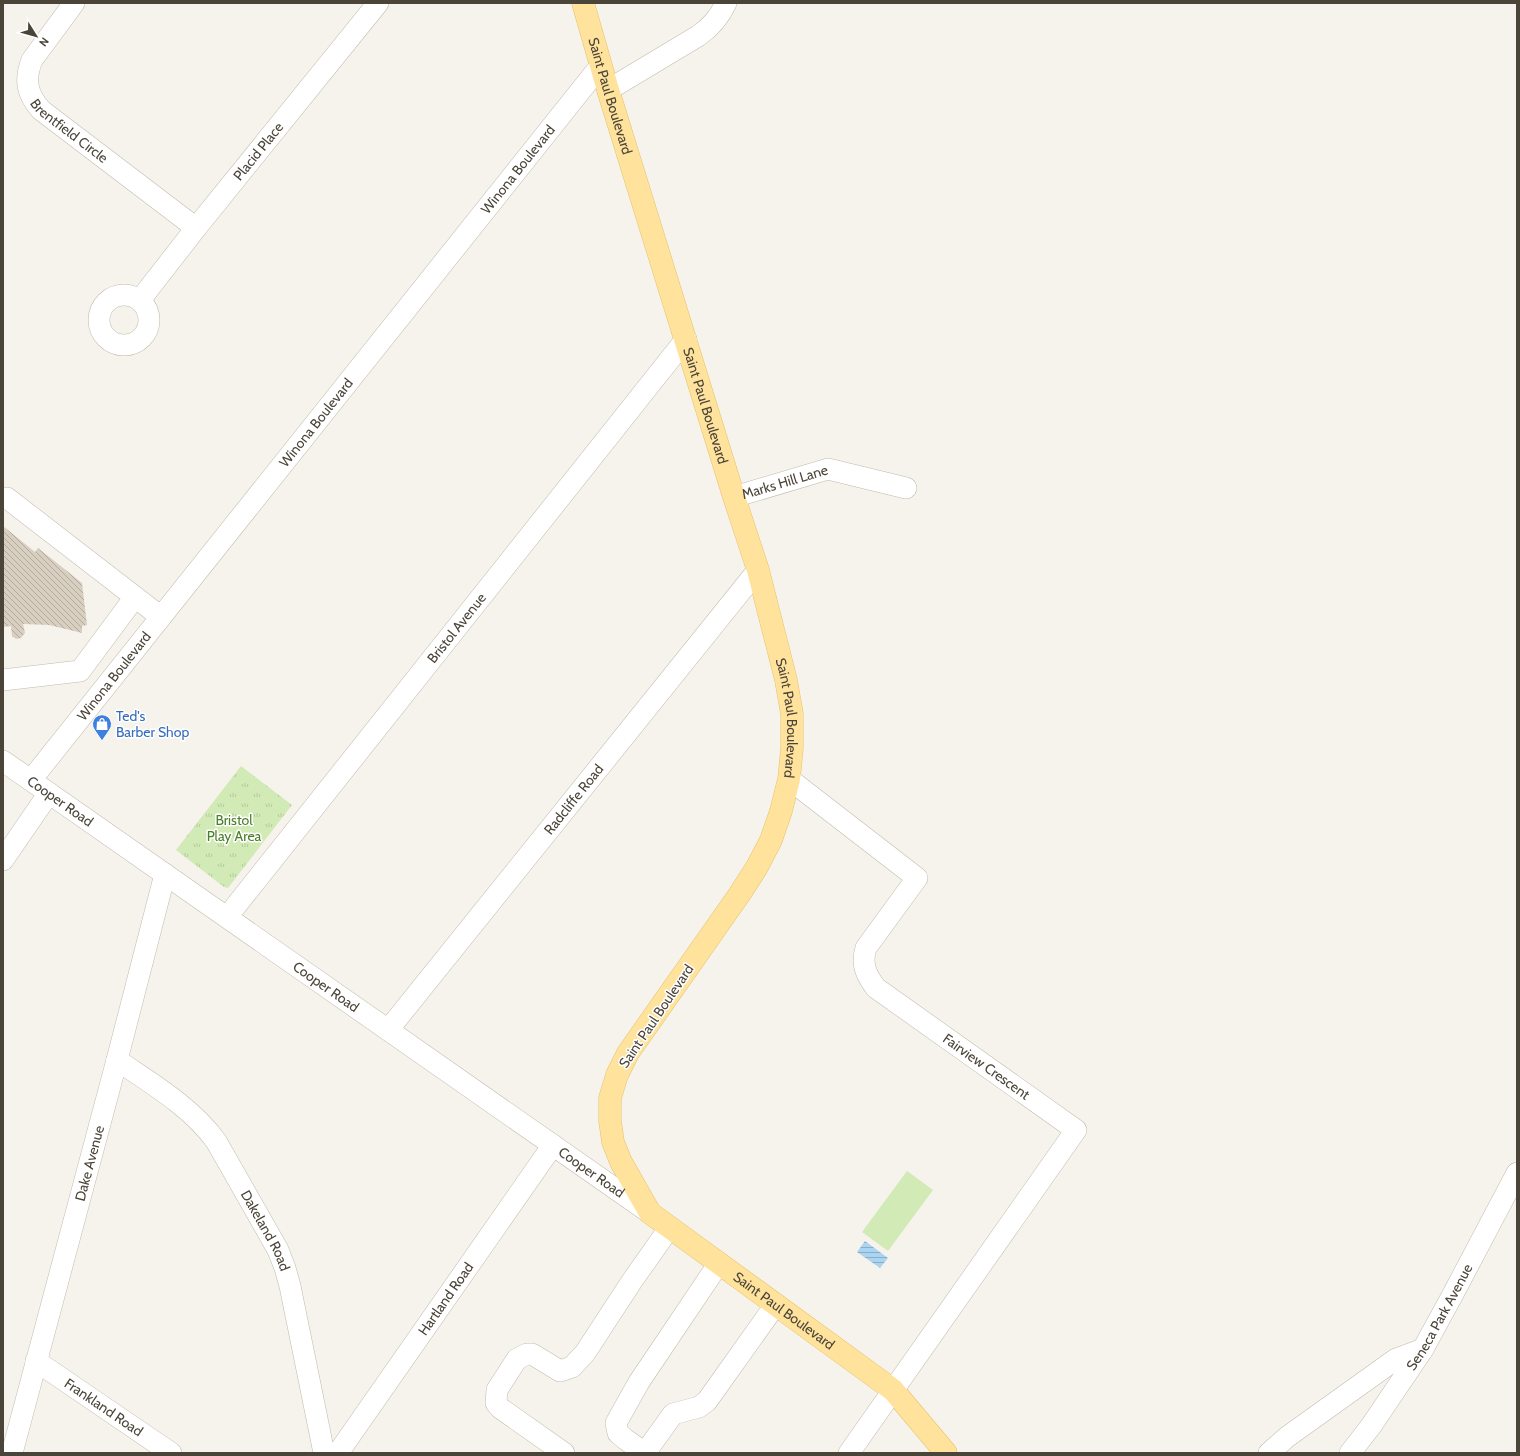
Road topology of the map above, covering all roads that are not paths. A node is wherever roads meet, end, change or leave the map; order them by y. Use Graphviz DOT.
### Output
graph roads {
  1 [pos="74,3"];
  2 [pos="378,3"];
  3 [pos="583,3"];
  4 [pos="726,3"];
  5 [pos="601,65"];
  6 [pos="608,90"];
  7 [pos="196,228"];
  8 [pos="140,300"];
  9 [pos="686,339"];
  10 [pos="906,488"];
  11 [pos="734,497"];
  12 [pos="3,499"];
  13 [pos="758,570"];
  14 [pos="135,597"];
  15 [pos="161,617"];
  16 [pos="80,671"];
  17 [pos="3,680"];
  18 [pos="104,688"];
  19 [pos="3,761"];
  20 [pos="789,779"];
  21 [pos="31,780"];
  22 [pos="49,793"];
  23 [pos="3,860"];
  24 [pos="165,874"];
  25 [pos="227,917"];
  26 [pos="388,1030"];
  27 [pos="117,1060"];
  28 [pos="553,1145"];
  29 [pos="1517,1173"];
  30 [pos="650,1213"];
  31 [pos="670,1228"];
  32 [pos="719,1263"];
  33 [pos="776,1304"];
  34 [pos="1423,1349"];
  35 [pos="36,1360"];
  36 [pos="893,1390"];
  37 [pos="642,1452"];
  38 [pos="12,1453"];
  39 [pos="171,1453"];
  40 [pos="324,1453"];
  41 [pos="338,1453"];
  42 [pos="564,1453"];
  43 [pos="849,1453"];
  44 [pos="946,1453"];
  45 [pos="1269,1453"];
  46 [pos="1350,1453"];
  1 -- 7 [label="street, Brentfield Circle"];
  2 -- 7 [label="street, Placid Place"];
  3 -- 5 [label="main road, Saint Paul Boulevard"];
  4 -- 6 [label="street"];
  5 -- 6 [label="main road, Saint Paul Boulevard"];
  5 -- 15 [label="street, Winona Boulevard"];
  6 -- 9 [label="main road, Saint Paul Boulevard"];
  7 -- 8 [label="street, Placid Place"];
  9 -- 11 [label="main road, Saint Paul Boulevard"];
  9 -- 25 [label="street, Bristol Avenue"];
  10 -- 11 [label="street, Marks Hill Lane"];
  11 -- 13 [label="main road, Saint Paul Boulevard"];
  12 -- 14 [label="street"];
  13 -- 20 [label="main road, Saint Paul Boulevard"];
  13 -- 26 [label="street, Radcliffe Road"];
  14 -- 15 [label="street"];
  14 -- 16 [label="street"];
  15 -- 18 [label="street, Winona Boulevard"];
  16 -- 17 [label="street"];
  16 -- 18 [label="street"];
  18 -- 21 [label="street, Winona Boulevard"];
  19 -- 21 [label="street, Cooper Road"];
  20 -- 30 [label="main road, Saint Paul Boulevard"];
  20 -- 36 [label="street, Fairview Crescent"];
  21 -- 22 [label="street, Cooper Road"];
  22 -- 23 [label="street"];
  22 -- 24 [label="street, Cooper Road"];
  24 -- 25 [label="street, Cooper Road"];
  24 -- 27 [label="street, Dake Avenue"];
  25 -- 26 [label="street, Cooper Road"];
  26 -- 28 [label="street, Cooper Road"];
  27 -- 35 [label="street, Dake Avenue"];
  27 -- 40 [label="street, Dakeland Road"];
  28 -- 30 [label="street, Cooper Road"];
  28 -- 41 [label="street, Hartland Road"];
  29 -- 34 [label="street, Seneca Park Avenue"];
  30 -- 31 [label="main road, Saint Paul Boulevard"];
  31 -- 32 [label="main road, Saint Paul Boulevard"];
  31 -- 42 [label="street"];
  32 -- 33 [label="main road, Saint Paul Boulevard"];
  32 -- 37 [label="street"];
  33 -- 36 [label="main road, Saint Paul Boulevard"];
  33 -- 37 [label="street"];
  34 -- 45 [label="street"];
  34 -- 46 [label="street, Seneca Park Avenue"];
  35 -- 38 [label="street, Dake Avenue"];
  35 -- 39 [label="street, Frankland Road"];
  36 -- 43 [label="street"];
  36 -- 44 [label="main road, Saint Paul Boulevard"];
}
